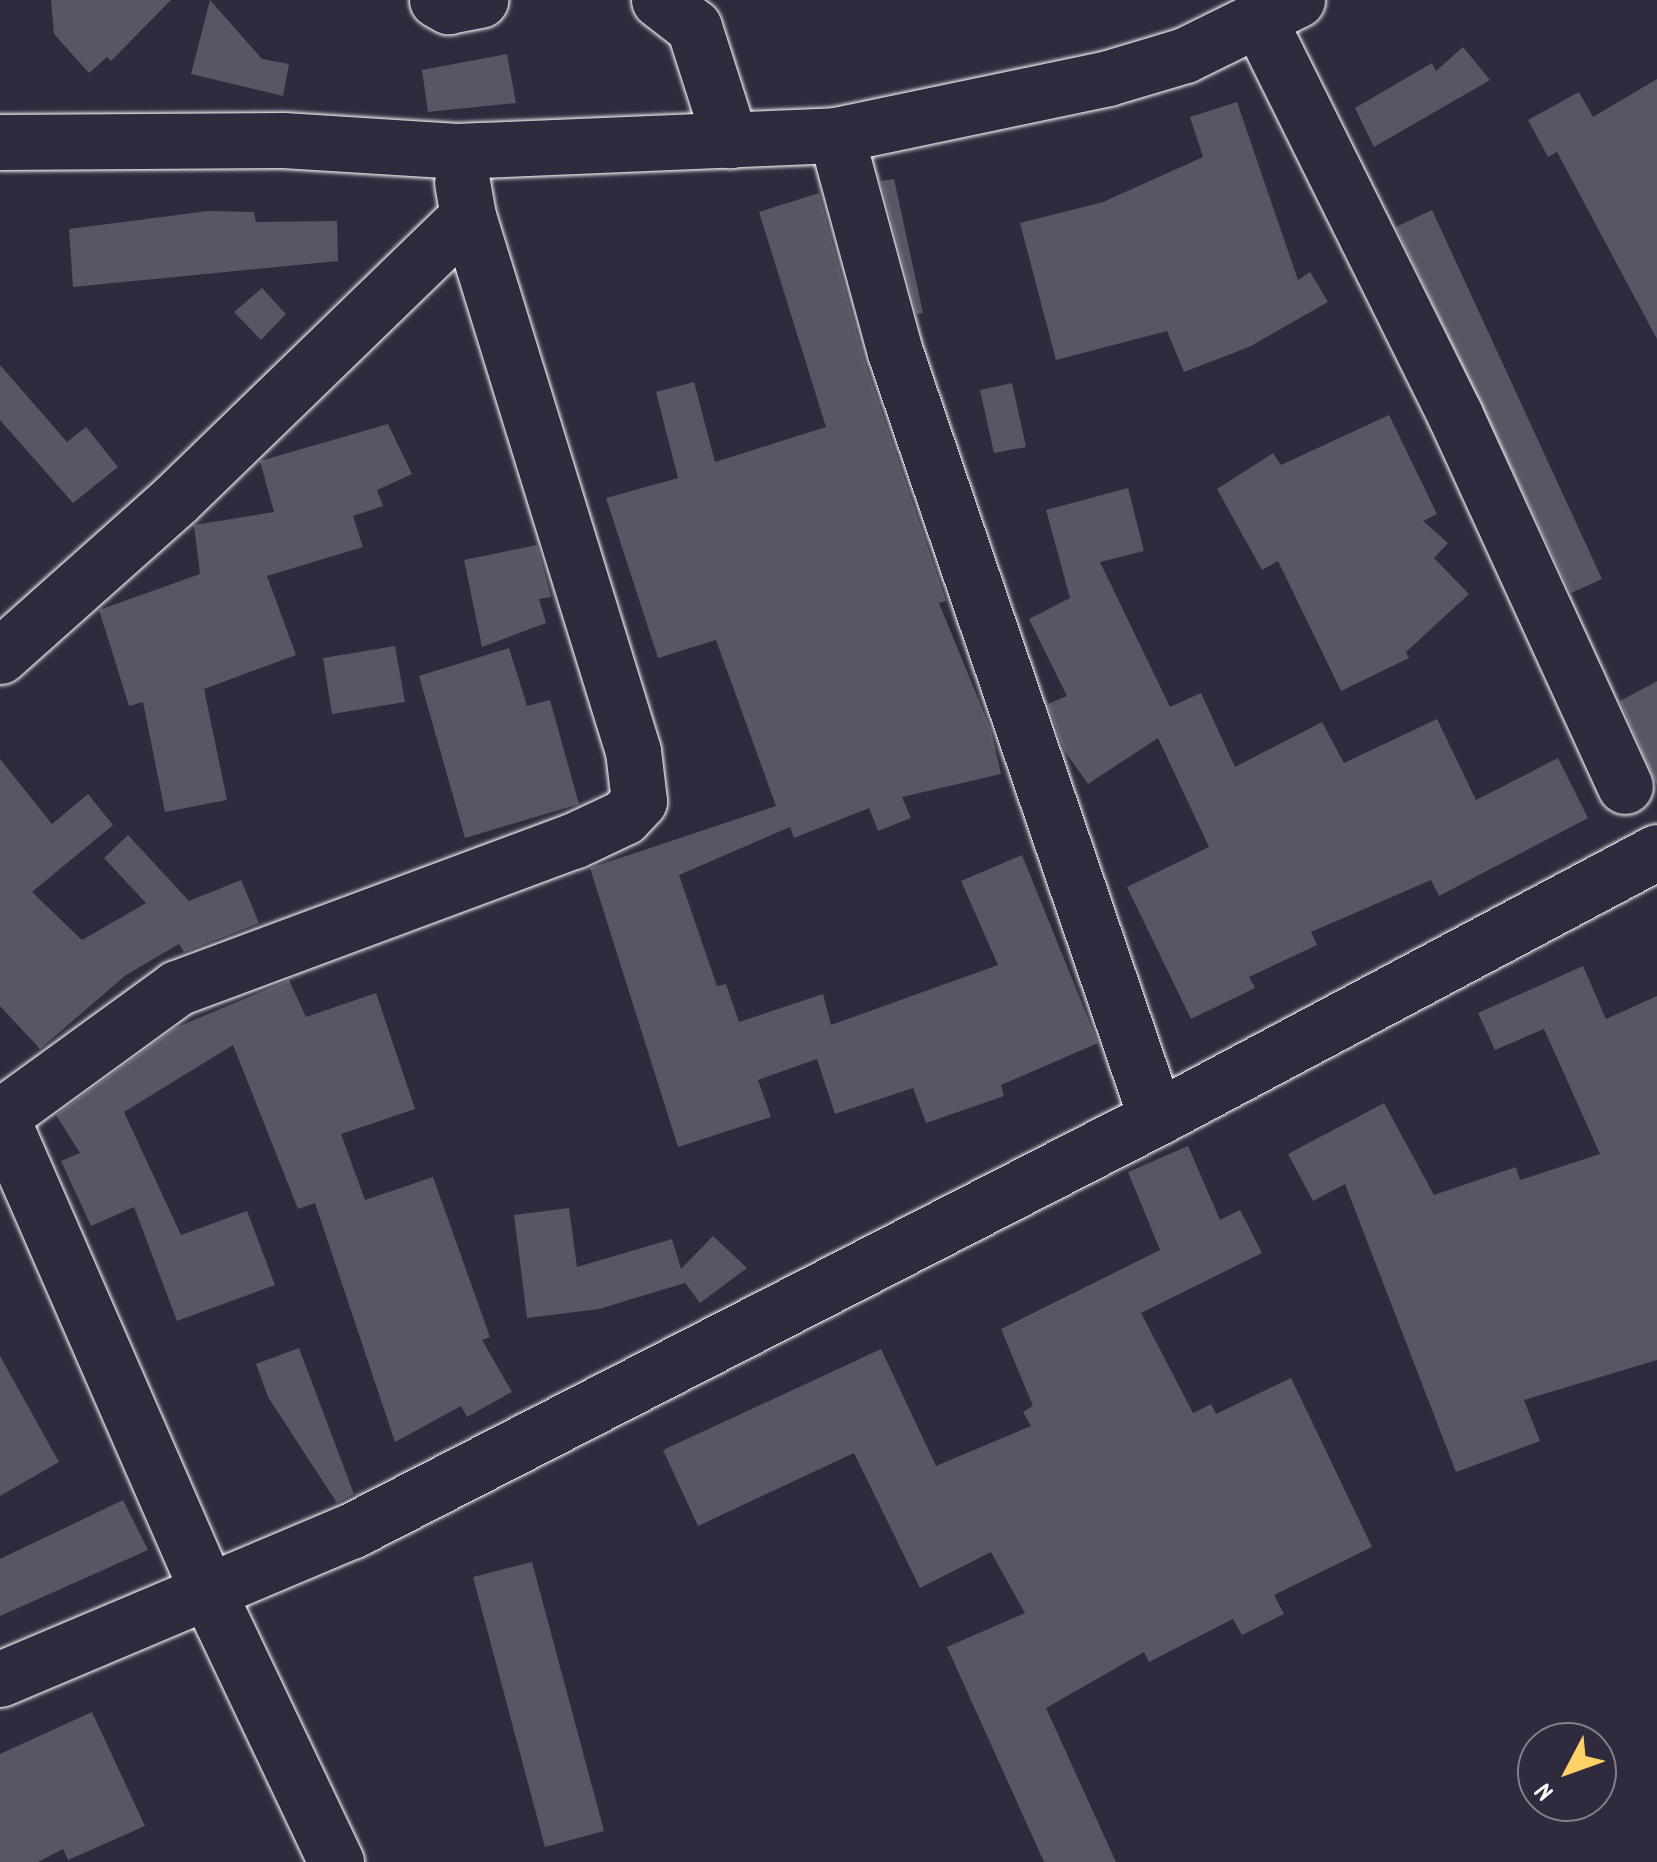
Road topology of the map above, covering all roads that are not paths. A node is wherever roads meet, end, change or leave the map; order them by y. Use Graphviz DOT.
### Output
graph roads {
  1 [pos="437,0"];
  2 [pos="480,0"];
  3 [pos="659,0"];
  4 [pos="1277,9"];
  5 [pos="836,135"];
  6 [pos="730,140"];
  7 [pos="0,142"];
  8 [pos="457,151"];
  9 [pos="468,216"];
  10 [pos="0,656"];
  11 [pos="1625,786"];
  12 [pos="1657,852"];
  13 [pos="0,1116"];
  14 [pos="1156,1118"];
  15 [pos="207,1590"];
  16 [pos="0,1679"];
  17 [pos="336,1862"];
  1 -- 2 [label="street"];
  3 -- 6 [label="street"];
  4 -- 5 [label="street"];
  4 -- 11 [label="street"];
  5 -- 6 [label="street"];
  5 -- 14 [label="street"];
  6 -- 8 [label="street"];
  7 -- 8 [label="street"];
  8 -- 9 [label="street"];
  9 -- 10 [label="street"];
  9 -- 13 [label="street"];
  12 -- 14 [label="street"];
  13 -- 15 [label="street"];
  14 -- 15 [label="street"];
  15 -- 16 [label="street"];
  15 -- 17 [label="street"];
}
